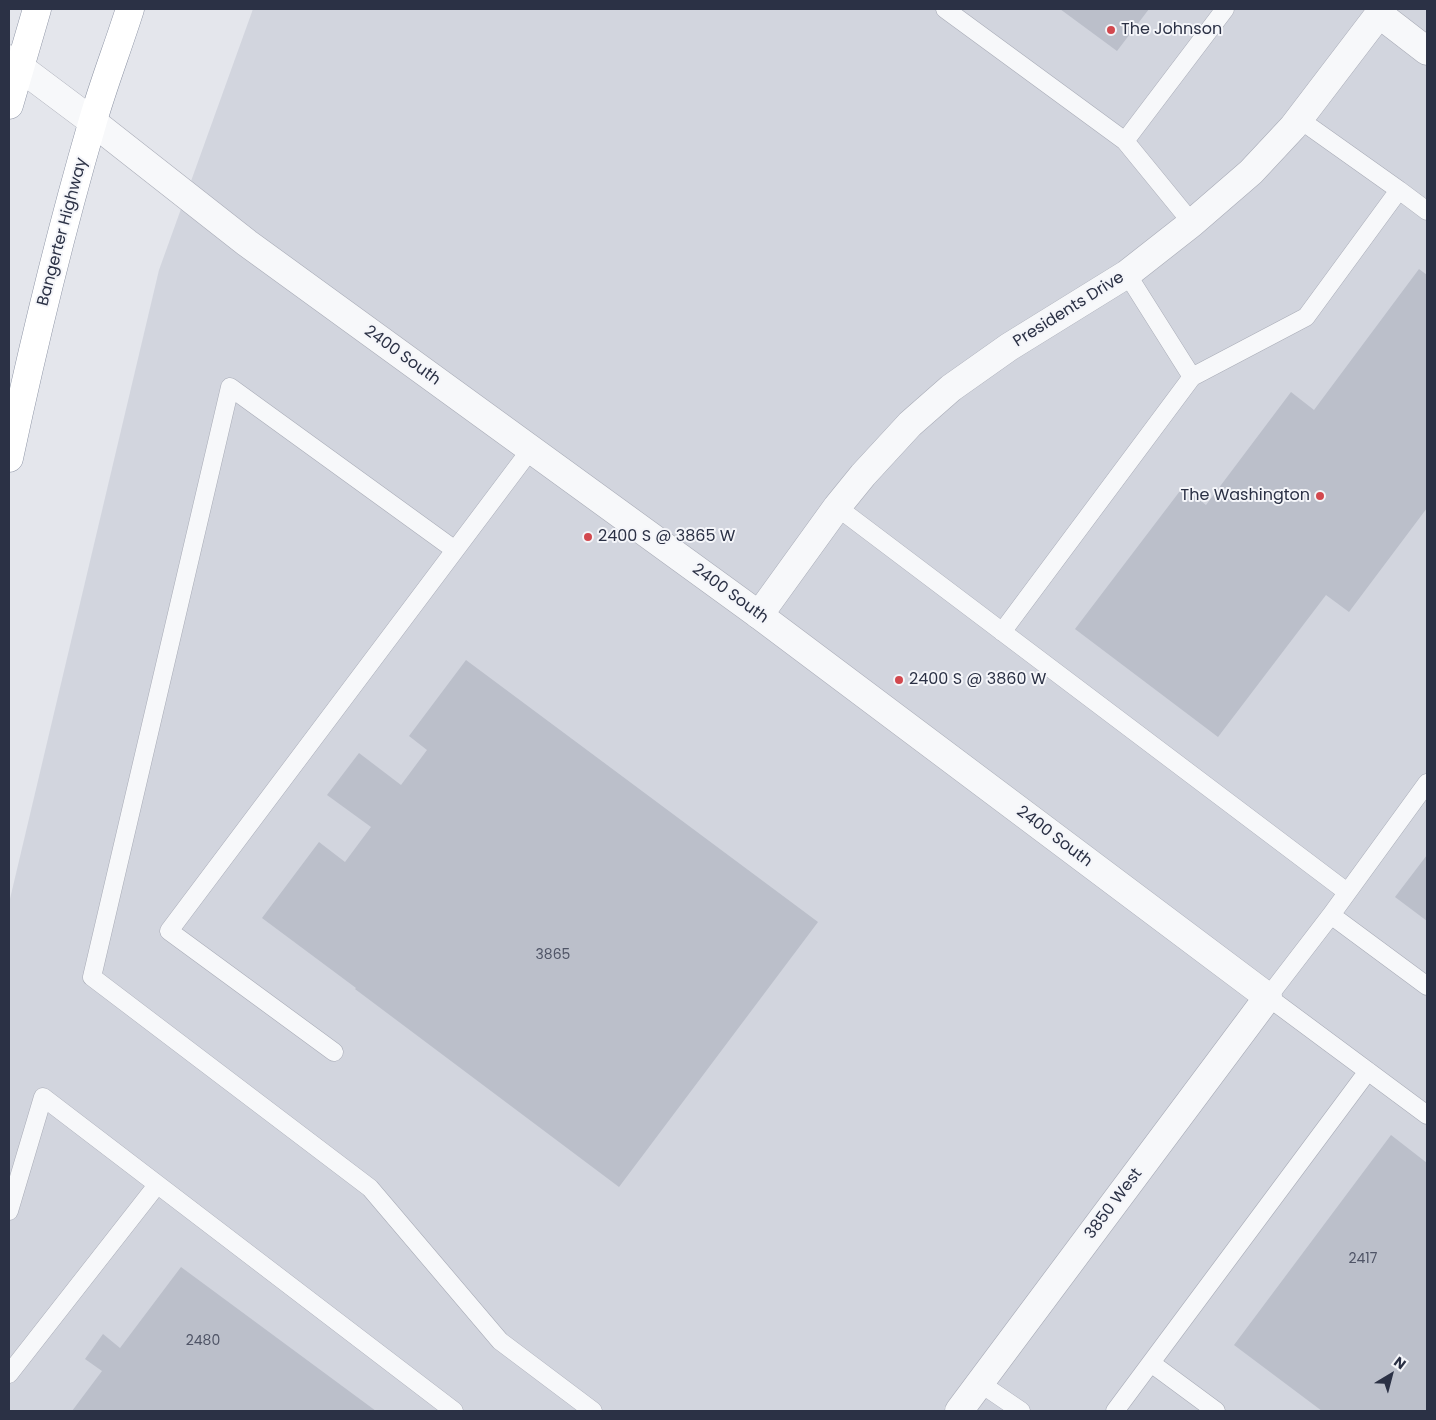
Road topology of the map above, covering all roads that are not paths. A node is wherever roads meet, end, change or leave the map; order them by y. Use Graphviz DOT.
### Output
graph roads {
  1 [pos="37,9"];
  2 [pos="130,9"];
  3 [pos="945,9"];
  4 [pos="1226,9"];
  5 [pos="1381,11"];
  6 [pos="1427,50"];
  7 [pos="14,63"];
  8 [pos="9,105"];
  9 [pos="1300,119"];
  10 [pos="93,122"];
  11 [pos="1125,141"];
  12 [pos="1399,190"];
  13 [pos="1427,211"];
  14 [pos="1192,223"];
  15 [pos="1127,274"];
  16 [pos="1192,377"];
  17 [pos="531,449"];
  18 [pos="9,458"];
  19 [pos="837,507"];
  20 [pos="455,550"];
  21 [pos="759,615"];
  22 [pos="1002,632"];
  23 [pos="1427,783"];
  24 [pos="1347,892"];
  25 [pos="1331,915"];
  26 [pos="1427,986"];
  27 [pos="1268,998"];
  28 [pos="334,1052"];
  29 [pos="1368,1071"];
  30 [pos="1427,1115"];
  31 [pos="157,1185"];
  32 [pos="9,1211"];
  33 [pos="1151,1362"];
  34 [pos="9,1374"];
  35 [pos="980,1383"];
  36 [pos="454,1411"];
  37 [pos="593,1411"];
  38 [pos="959,1411"];
  39 [pos="1021,1411"];
  40 [pos="1115,1411"];
  41 [pos="1216,1411"];
  1 -- 7 [label="highway"];
  2 -- 10 [label="highway, Bangerter Highway"];
  3 -- 11 [label="lane"];
  4 -- 11 [label="lane"];
  5 -- 6 [label="street"];
  5 -- 9 [label="street, Presidents Drive"];
  7 -- 8 [label="highway"];
  7 -- 10 [label="street, 2400 South"];
  9 -- 12 [label="lane"];
  9 -- 14 [label="street, Presidents Drive"];
  10 -- 17 [label="street, 2400 South"];
  10 -- 18 [label="highway, Bangerter Highway"];
  11 -- 14 [label="lane"];
  12 -- 13 [label="lane"];
  12 -- 16 [label="lane"];
  14 -- 15 [label="street, Presidents Drive"];
  15 -- 16 [label="lane"];
  15 -- 19 [label="street, Presidents Drive"];
  16 -- 22 [label="lane"];
  17 -- 20 [label="lane"];
  17 -- 21 [label="street, 2400 South"];
  19 -- 21 [label="street, Presidents Drive"];
  19 -- 22 [label="lane"];
  20 -- 28 [label="lane"];
  20 -- 37 [label="lane"];
  21 -- 27 [label="street, 2400 South"];
  22 -- 24 [label="lane"];
  23 -- 24 [label="lane"];
  24 -- 25 [label="lane"];
  25 -- 26 [label="lane"];
  25 -- 27 [label="lane"];
  27 -- 29 [label="lane"];
  27 -- 35 [label="street, 3850 West"];
  29 -- 30 [label="lane"];
  29 -- 33 [label="lane"];
  31 -- 32 [label="lane"];
  31 -- 34 [label="lane"];
  31 -- 36 [label="lane"];
  33 -- 40 [label="lane"];
  33 -- 41 [label="lane"];
  35 -- 38 [label="street, 3850 West"];
  35 -- 39 [label="lane"];
}
